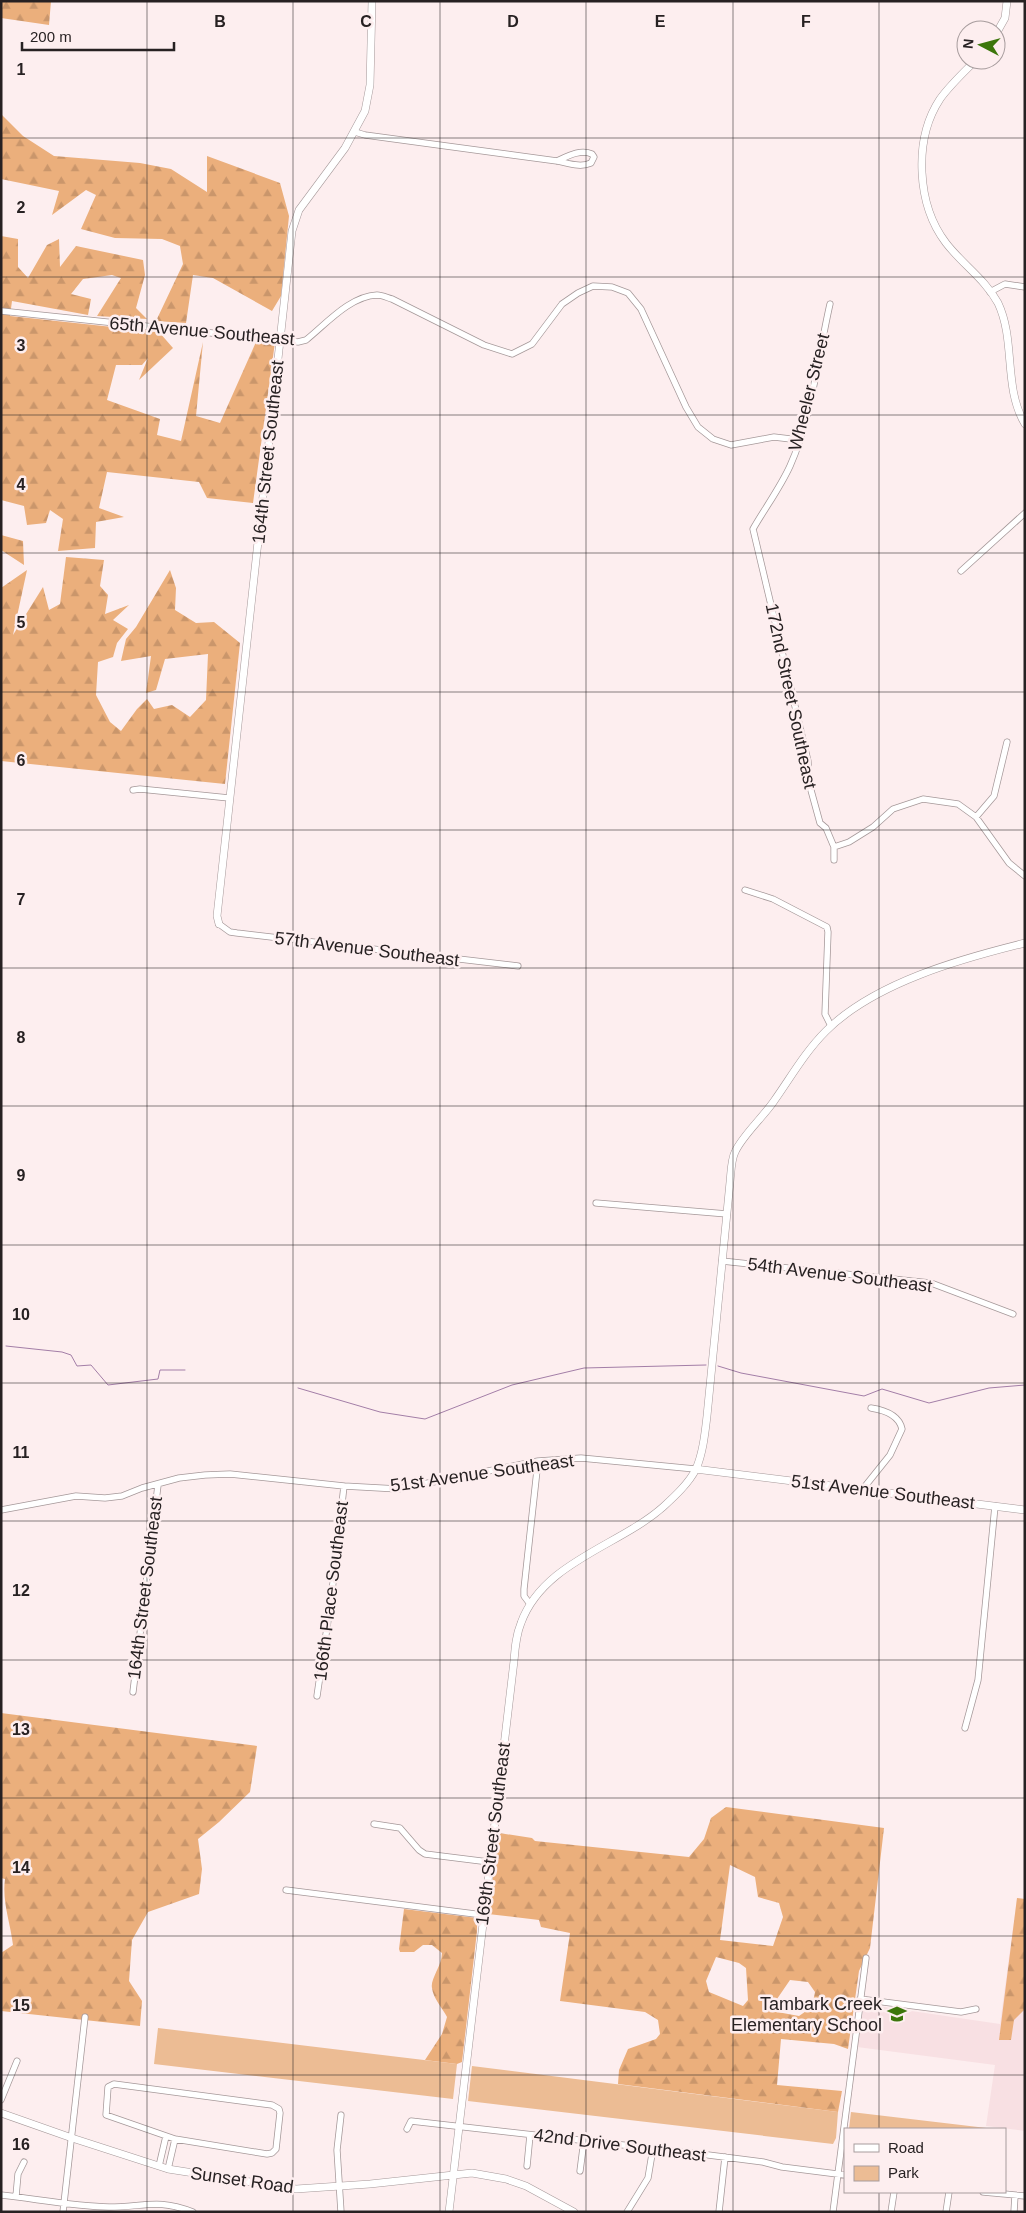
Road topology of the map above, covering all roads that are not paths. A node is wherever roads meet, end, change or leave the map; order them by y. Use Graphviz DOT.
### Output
graph roads {
  1 [pos="372,1"];
  2 [pos="1007,1"];
  3 [pos="1004,20"];
  4 [pos="967,70"];
  5 [pos="355,132"];
  6 [pos="557,161"];
  7 [pos="1025,287"];
  8 [pos="990,292"];
  9 [pos="830,304"];
  10 [pos="1,311"];
  11 [pos="279,340"];
  12 [pos="1025,424"];
  13 [pos="799,440"];
  14 [pos="1025,513"];
  15 [pos="753,529"];
  16 [pos="961,571"];
  17 [pos="1007,742"];
  18 [pos="133,790"];
  19 [pos="230,798"];
  20 [pos="976,817"];
  21 [pos="834,847"];
  22 [pos="834,860"];
  23 [pos="1025,876"];
  24 [pos="745,890"];
  25 [pos="219,924"];
  26 [pos="1025,943"];
  27 [pos="518,966"];
  28 [pos="832,1026"];
  29 [pos="596,1203"];
  30 [pos="727,1214"];
  31 [pos="722,1261"];
  32 [pos="1013,1314"];
  33 [pos="871,1408"];
  34 [pos="538,1461"];
  35 [pos="695,1469"];
  36 [pos="158,1485"];
  37 [pos="344,1486"];
  38 [pos="862,1490"];
  39 [pos="995,1506"];
  40 [pos="1,1510"];
  41 [pos="1025,1510"];
  42 [pos="530,1604"];
  43 [pos="133,1692"];
  44 [pos="317,1696"];
  45 [pos="966,1728"];
  46 [pos="374,1824"];
  47 [pos="489,1862"];
  48 [pos="286,1890"];
  49 [pos="483,1915"];
  50 [pos="866,1958"];
  51 [pos="860,1999"];
  52 [pos="976,2009"];
  53 [pos="85,2017"];
  54 [pos="17,2061"];
  55 [pos="1,2100"];
  56 [pos="1,2113"];
  57 [pos="341,2115"];
  58 [pos="459,2126"];
  59 [pos="407,2129"];
  60 [pos="530,2135"];
  61 [pos="166,2136"];
  62 [pos="72,2138"];
  63 [pos="175,2139"];
  64 [pos="584,2140"];
  65 [pos="653,2148"];
  66 [pos="725,2157"];
  67 [pos="24,2162"];
  68 [pos="159,2166"];
  69 [pos="527,2166"];
  70 [pos="168,2169"];
  71 [pos="580,2171"];
  72 [pos="837,2174"];
  73 [pos="453,2175"];
  74 [pos="844,2175"];
  75 [pos="340,2185"];
  76 [pos="894,2193"];
  77 [pos="949,2193"];
  78 [pos="994,2193"];
  79 [pos="1,2195"];
  80 [pos="1015,2195"];
  81 [pos="16,2196"];
  82 [pos="1025,2196"];
  83 [pos="64,2202"];
  84 [pos="93,2208"];
  85 [pos="62,2212"];
  86 [pos="192,2212"];
  87 [pos="340,2212"];
  88 [pos="449,2212"];
  89 [pos="574,2212"];
  90 [pos="627,2212"];
  91 [pos="719,2212"];
  92 [pos="833,2212"];
  93 [pos="891,2212"];
  94 [pos="946,2212"];
  95 [pos="1014,2212"];
  1 -- 5 [label="street, 164th Street Southeast"];
  2 -- 3 [label="street"];
  4 -- 8 [label="street"];
  5 -- 6 [label="street"];
  5 -- 11 [label="street, 164th Street Southeast"];
  6 -- 6 [label="street"];
  7 -- 8 [label="street"];
  8 -- 12 [label="street"];
  9 -- 13 [label="street, Wheeler Street"];
  10 -- 11 [label="street, 65th Avenue Southeast"];
  11 -- 13 [label="street, 65th Avenue Southeast"];
  11 -- 19 [label="street, 164th Street Southeast"];
  13 -- 15 [label="street, Wheeler Street"];
  14 -- 16 [label="street"];
  15 -- 21 [label="street, 172nd Street Southeast"];
  17 -- 20 [label="street"];
  18 -- 19 [label="street"];
  19 -- 25 [label="street, 164th Street Southeast"];
  20 -- 21 [label="street"];
  20 -- 23 [label="street"];
  21 -- 22 [label="street, 172nd Street Southeast"];
  24 -- 28 [label="street"];
  25 -- 27 [label="street, 57th Avenue Southeast"];
  26 -- 28 [label="street"];
  28 -- 30 [label="street"];
  29 -- 30 [label="street"];
  30 -- 31 [label="street"];
  31 -- 32 [label="street, 54th Avenue Southeast"];
  31 -- 35 [label="street"];
  33 -- 38 [label="street"];
  34 -- 35 [label="street, 51st Avenue Southeast"];
  34 -- 37 [label="street, 51st Avenue Southeast"];
  34 -- 42 [label="street"];
  35 -- 38 [label="street, 51st Avenue Southeast"];
  35 -- 42 [label="street, 169th Street Southeast"];
  36 -- 37 [label="street, 51st Avenue Southeast"];
  36 -- 40 [label="street, 51st Avenue Southeast"];
  36 -- 43 [label="street, 164th Street Southeast"];
  37 -- 44 [label="street, 166th Place Southeast"];
  38 -- 39 [label="street, 51st Avenue Southeast"];
  39 -- 41 [label="street, 51st Avenue Southeast"];
  39 -- 45 [label="street"];
  42 -- 47 [label="street, 169th Street Southeast"];
  46 -- 47 [label="street"];
  47 -- 49 [label="street, 169th Street Southeast"];
  48 -- 49 [label="street"];
  49 -- 58 [label="street, 169th Street Southeast"];
  50 -- 51 [label="street"];
  51 -- 52 [label="street"];
  51 -- 72 [label="street"];
  53 -- 62 [label="street"];
  54 -- 55 [label="street"];
  56 -- 62 [label="street, Sunset Road"];
  57 -- 75 [label="street"];
  58 -- 59 [label="street, 42nd Drive Southeast"];
  58 -- 60 [label="street, 42nd Drive Southeast"];
  58 -- 73 [label="street, 169th Street Southeast"];
  60 -- 64 [label="street, 42nd Drive Southeast"];
  60 -- 69 [label="street"];
  61 -- 63 [label="street"];
  61 -- 63 [label="street"];
  61 -- 68 [label="street"];
  62 -- 68 [label="street, Sunset Road"];
  62 -- 83 [label="street"];
  63 -- 70 [label="street"];
  64 -- 65 [label="street, 42nd Drive Southeast"];
  64 -- 71 [label="street"];
  65 -- 66 [label="street, 42nd Drive Southeast"];
  65 -- 90 [label="street"];
  66 -- 72 [label="street, 42nd Drive Southeast"];
  66 -- 91 [label="street"];
  67 -- 81 [label="street"];
  68 -- 70 [label="street, Sunset Road"];
  70 -- 75 [label="street, Sunset Road"];
  72 -- 74 [label="street, 42nd Drive Southeast"];
  72 -- 92 [label="street"];
  73 -- 75 [label="street, Sunset Road"];
  73 -- 88 [label="street, 169th Street Southeast"];
  73 -- 89 [label="street, Sunset Road"];
  75 -- 87 [label="street"];
  76 -- 93 [label="street"];
  77 -- 94 [label="street"];
  78 -- 80 [label="street"];
  79 -- 81 [label="street"];
  80 -- 82 [label="street"];
  80 -- 95 [label="street"];
  81 -- 83 [label="street"];
  83 -- 84 [label="street"];
  83 -- 85 [label="street"];
  84 -- 86 [label="street"];
}
